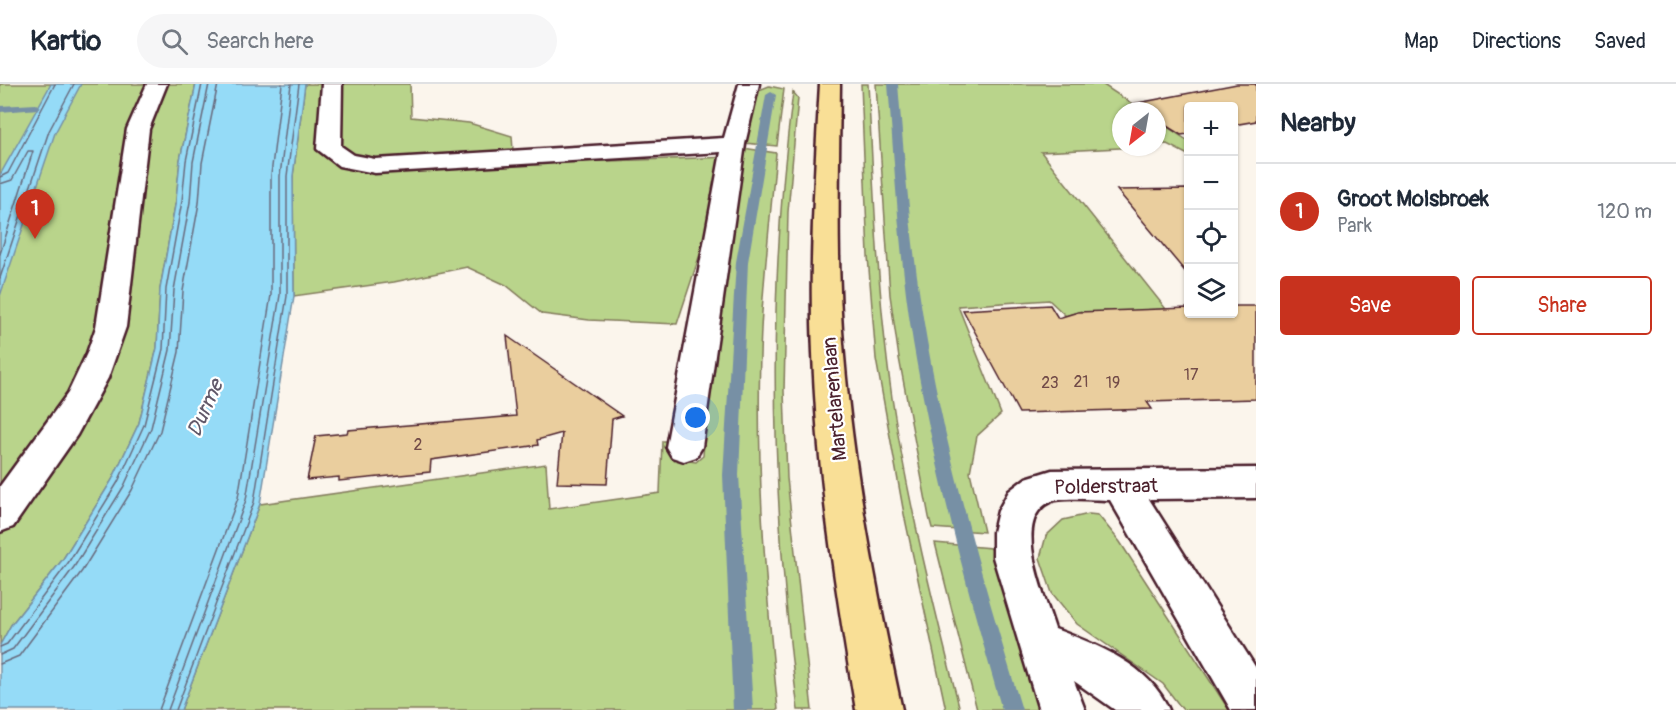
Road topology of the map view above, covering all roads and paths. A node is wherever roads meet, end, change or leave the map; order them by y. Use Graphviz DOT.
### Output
graph roads {
  1 [pos="157,84"];
  2 [pos="332,84"];
  3 [pos="749,84"];
  4 [pos="830,84"];
  5 [pos="734,144"];
  6 [pos="684,447"];
  7 [pos="1256,483"];
  8 [pos="1121,486"];
  9 [pos="0,515"];
  10 [pos="1039,645"];
  11 [pos="879,710"];
  12 [pos="1062,710"];
  13 [pos="1146,710"];
  14 [pos="1256,710"];
  1 -- 9 [label="street"];
  2 -- 5 [label="street"];
  3 -- 5 [label="street"];
  4 -- 11 [label="main road, Martelarenlaan"];
  5 -- 6 [label="street"];
  7 -- 8 [label="street, Polderstraat"];
  8 -- 10 [label="street, Polderstraat"];
  8 -- 14 [label="street"];
  10 -- 12 [label="street"];
  10 -- 13 [label="street"];
}
